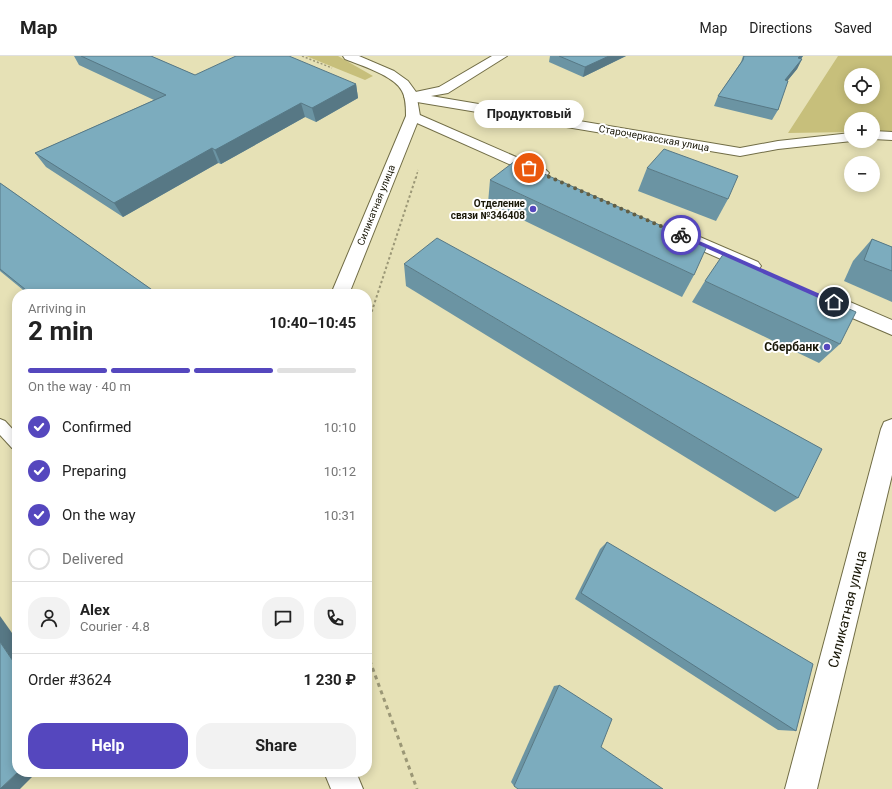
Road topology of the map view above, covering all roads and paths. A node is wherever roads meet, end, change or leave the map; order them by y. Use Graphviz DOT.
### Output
graph roads {
  1 [pos="349,56"];
  2 [pos="501,56"];
  3 [pos="411,97"];
  4 [pos="413,116"];
  5 [pos="880,136"];
  6 [pos="892,136"];
  7 [pos="844,138"];
  8 [pos="558,180"];
  9 [pos="667,229"];
  10 [pos="769,274"];
  11 [pos="342,289"];
  12 [pos="812,293"];
  13 [pos="892,328"];
  14 [pos="0,425"];
  15 [pos="892,429"];
  16 [pos="12,438"];
  17 [pos="372,666"];
  18 [pos="342,777"];
  19 [pos="347,789"];
  20 [pos="418,789"];
  21 [pos="801,789"];
  1 -- 3 [label="street"];
  2 -- 3 [label="street"];
  3 -- 4 [label="street, Силикатная улица"];
  3 -- 7 [label="street, Старочеркасская улица"];
  4 -- 8 [label="street"];
  4 -- 11 [label="street, Силикатная улица"];
  5 -- 6 [label="street"];
  9 -- 10 [label="street"];
  12 -- 13 [label="street"];
  14 -- 16 [label="lane"];
  15 -- 21 [label="street, Силикатная улица"];
  17 -- 20 [label="path"];
  18 -- 19 [label="street"];
}
